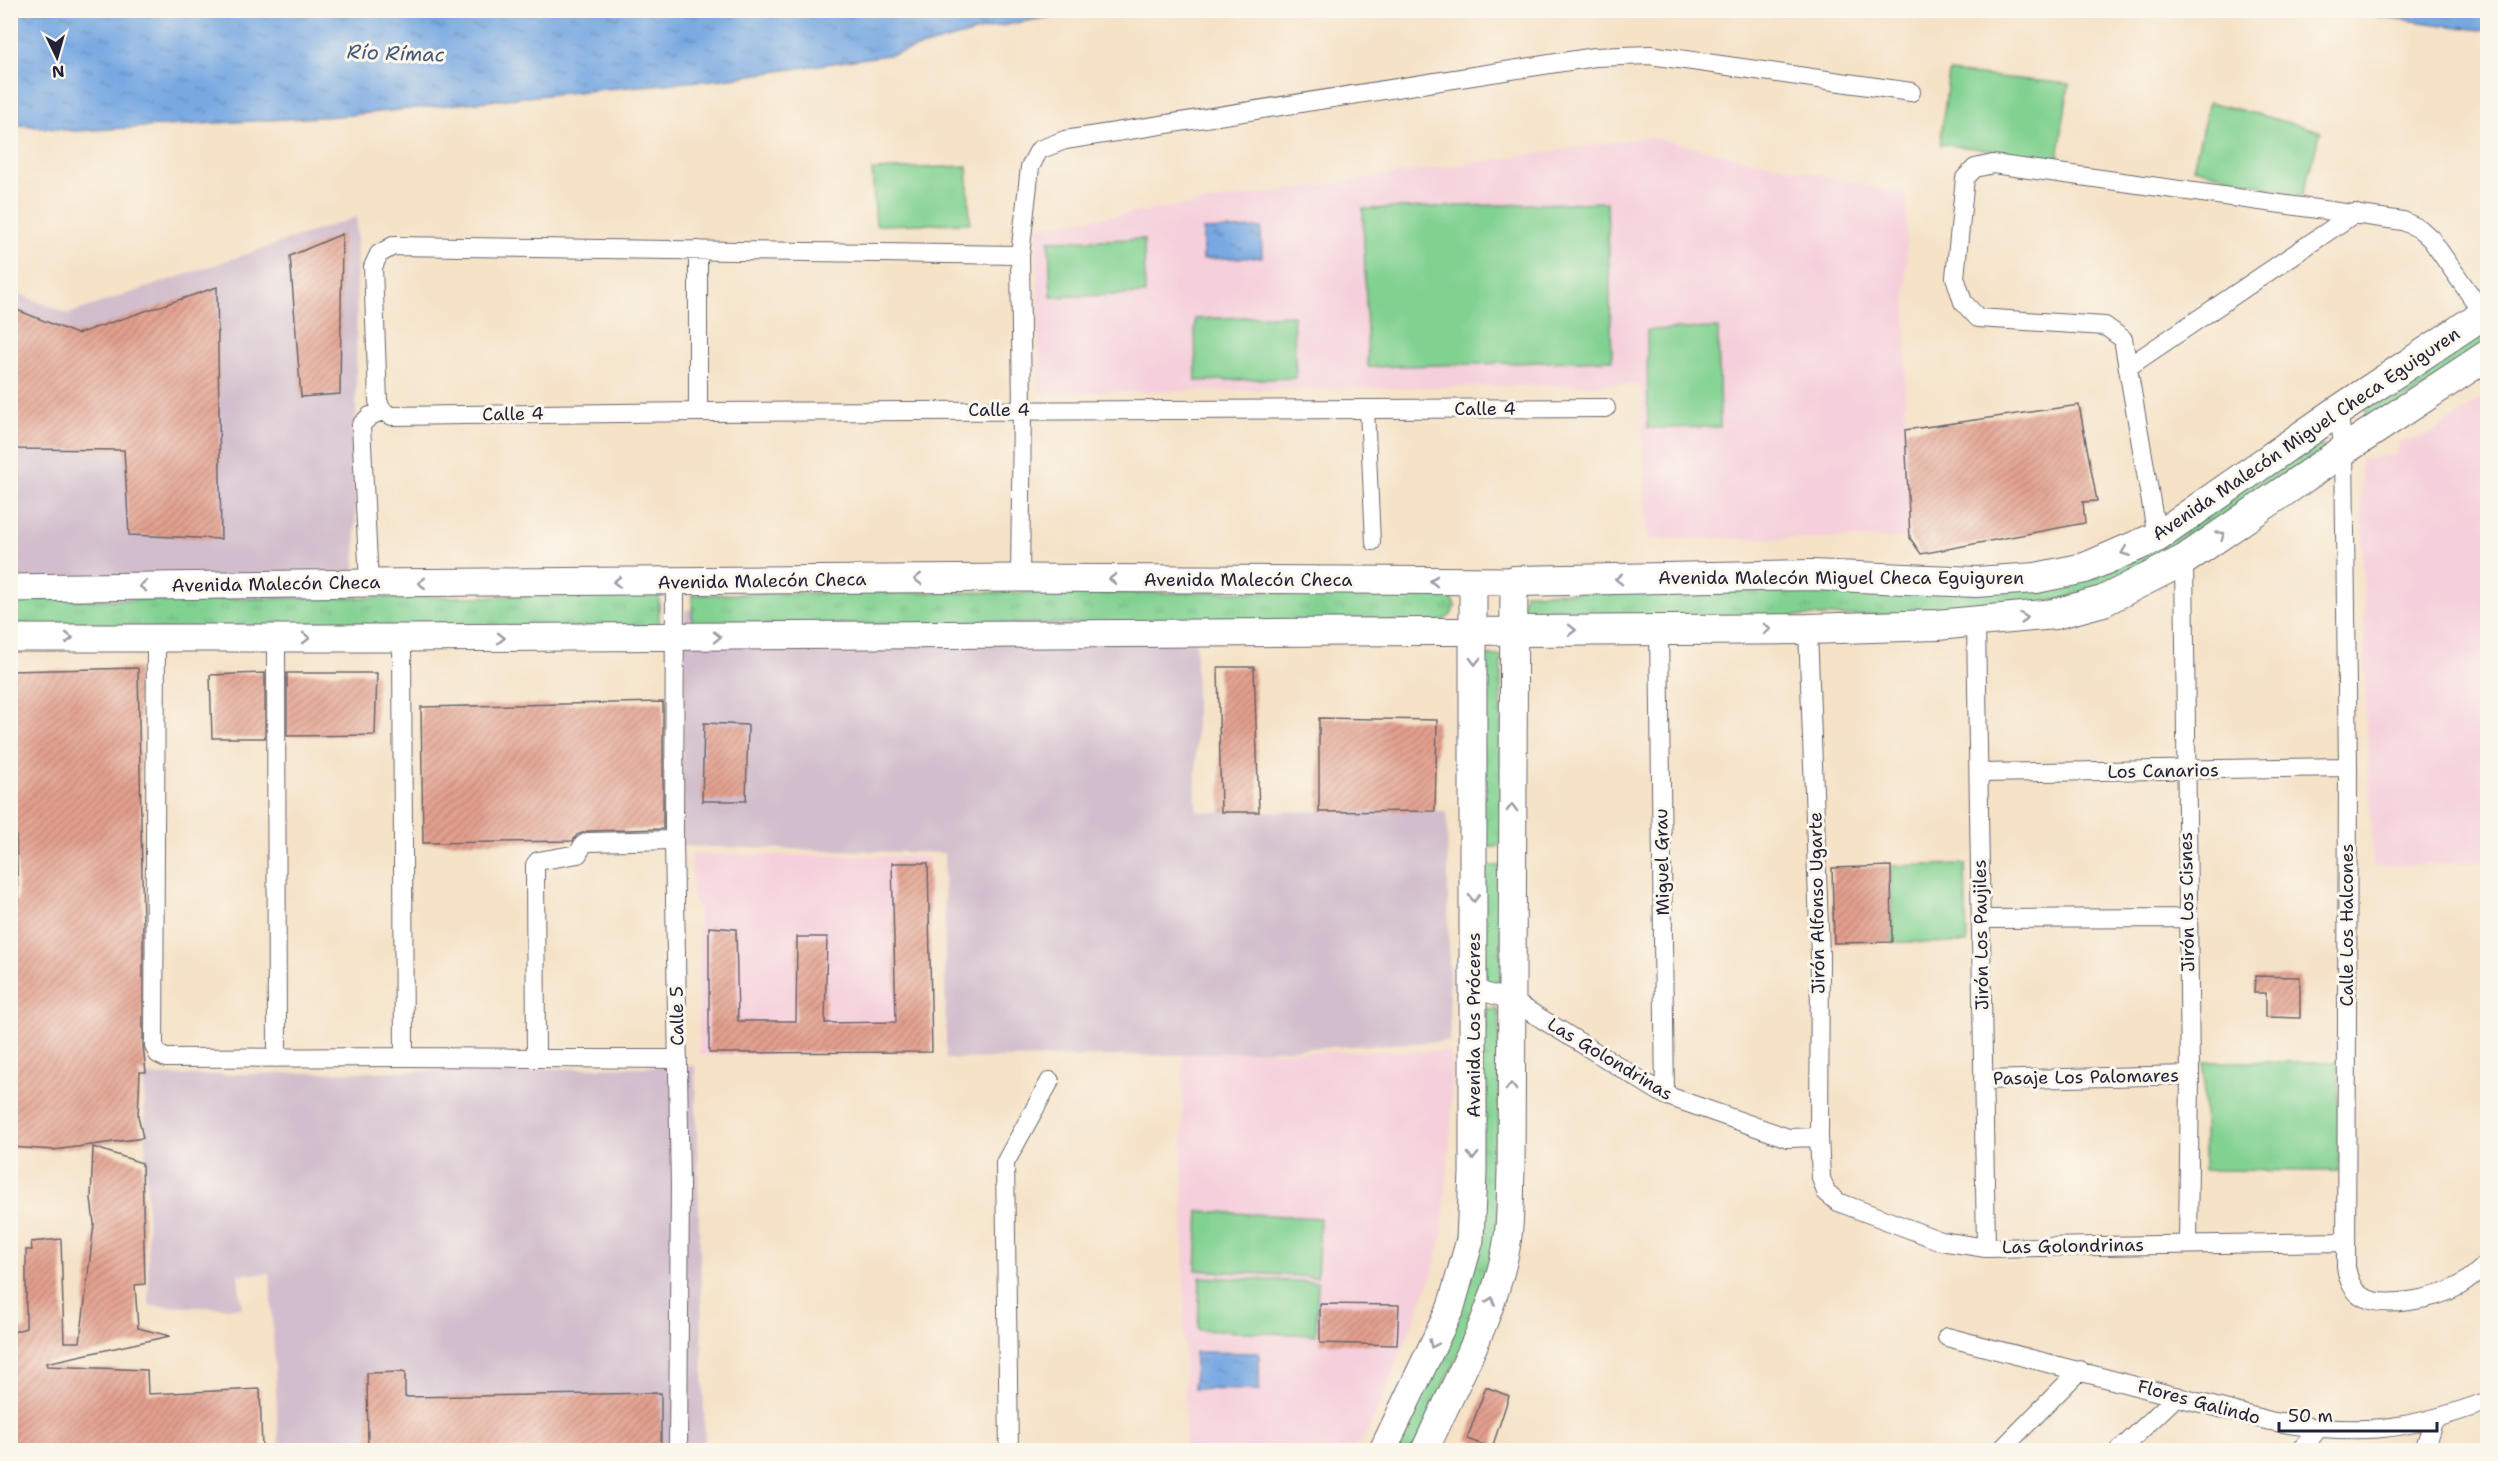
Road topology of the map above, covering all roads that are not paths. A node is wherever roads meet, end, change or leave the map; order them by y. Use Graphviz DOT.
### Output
graph roads {
  1 [pos="1911,92"];
  2 [pos="2355,213"];
  3 [pos="698,250"];
  4 [pos="1020,255"];
  5 [pos="2485,312"];
  6 [pos="2487,354"];
  7 [pos="2128,367"];
  8 [pos="1606,408"];
  9 [pos="1367,409"];
  10 [pos="1022,410"];
  11 [pos="2338,411"];
  12 [pos="698,412"];
  13 [pos="387,413"];
  14 [pos="2344,450"];
  15 [pos="2157,537"];
  16 [pos="1373,543"];
  17 [pos="2184,561"];
  18 [pos="1020,578"];
  19 [pos="1473,581"];
  20 [pos="1514,581"];
  21 [pos="675,582"];
  22 [pos="369,583"];
  23 [pos="10,588"];
  24 [pos="1976,623"];
  25 [pos="1808,629"];
  26 [pos="1659,630"];
  27 [pos="1475,631"];
  28 [pos="1513,631"];
  29 [pos="675,637"];
  30 [pos="10,638"];
  31 [pos="156,638"];
  32 [pos="276,638"];
  33 [pos="402,638"];
  34 [pos="2348,767"];
  35 [pos="2186,771"];
  36 [pos="1979,773"];
  37 [pos="674,840"];
  38 [pos="1474,856"];
  39 [pos="1512,857"];
  40 [pos="2187,918"];
  41 [pos="1981,919"];
  42 [pos="1473,989"];
  43 [pos="1512,1000"];
  44 [pos="404,1057"];
  45 [pos="277,1058"];
  46 [pos="536,1058"];
  47 [pos="678,1059"];
  48 [pos="2190,1075"];
  49 [pos="1983,1080"];
  50 [pos="1050,1081"];
  51 [pos="1665,1095"];
  52 [pos="1819,1137"];
  53 [pos="1821,1178"];
  54 [pos="2346,1242"];
  55 [pos="2188,1245"];
  56 [pos="1986,1248"];
  57 [pos="2487,1263"];
  58 [pos="1947,1337"];
  59 [pos="2080,1370"];
  60 [pos="2177,1396"];
  61 [pos="2487,1401"];
  62 [pos="2434,1419"];
  63 [pos="2318,1429"];
  64 [pos="678,1450"];
  65 [pos="1009,1450"];
  66 [pos="1383,1450"];
  67 [pos="1425,1450"];
  68 [pos="2001,1450"];
  69 [pos="2120,1450"];
  70 [pos="2301,1450"];
  71 [pos="2424,1450"];
  1 -- 4 [label="street"];
  2 -- 5 [label="street"];
  2 -- 7 [label="street"];
  2 -- 7 [label="street"];
  3 -- 4 [label="street"];
  3 -- 12 [label="street"];
  3 -- 13 [label="street"];
  4 -- 10 [label="street"];
  5 -- 11 [label="main road, Avenida Malecón Miguel Checa Eguiguren"];
  6 -- 14 [label="main road, Avenida Malecón Miguel Checa Eguiguren"];
  7 -- 15 [label="street"];
  8 -- 9 [label="street, Calle 4"];
  9 -- 10 [label="street, Calle 4"];
  9 -- 16 [label="street"];
  10 -- 12 [label="street, Calle 4"];
  10 -- 18 [label="street"];
  11 -- 14 [label="street, Calle Los Halcones"];
  11 -- 15 [label="main road, Avenida Malecón Miguel Checa Eguiguren"];
  12 -- 13 [label="street, Calle 4"];
  13 -- 22 [label="street"];
  17 -- 14 [label="main road, Avenida Malecón Miguel Checa Eguiguren, one-way"];
  14 -- 34 [label="street, Calle Los Halcones"];
  15 -- 20 [label="main road, Avenida Malecón Miguel Checa Eguiguren, one-way"];
  24 -- 17 [label="main road, Avenida Malecón Miguel Checa Eguiguren, one-way"];
  17 -- 35 [label="street, Jirón Los Cisnes"];
  19 -- 18 [label="main road, Avenida Malecón Checa, one-way"];
  18 -- 21 [label="main road, Avenida Malecón Checa, one-way"];
  19 -- 20 [label="main road, Avenida Malecón Checa"];
  19 -- 27 [label="main road, Avenida Los Próceres"];
  20 -- 28 [label="main road, Avenida Los Próceres"];
  21 -- 22 [label="main road, Avenida Malecón Checa, one-way"];
  21 -- 29 [label="street, Calle 5"];
  22 -- 23 [label="main road, Avenida Malecón Checa, one-way"];
  24 -- 25 [label="main road, Avenida Malecón Miguel Checa Eguiguren"];
  24 -- 36 [label="street, Jirón Los Paujiles"];
  26 -- 25 [label="main road, Avenida Malecón Miguel Checa Eguiguren, one-way"];
  25 -- 52 [label="street, Jirón Alfonso Ugarte"];
  28 -- 26 [label="main road, Avenida Malecón Miguel Checa Eguiguren, one-way"];
  26 -- 51 [label="street, Miguel Grau"];
  27 -- 28 [label="main road"];
  29 -- 27 [label="main road, one-way"];
  27 -- 38 [label="main road, Avenida Los Próceres, one-way"];
  39 -- 28 [label="main road, Avenida Los Próceres, one-way"];
  33 -- 29 [label="main road, one-way"];
  29 -- 37 [label="street, Calle 5"];
  30 -- 31 [label="main road, one-way"];
  31 -- 32 [label="main road"];
  31 -- 45 [label="street"];
  32 -- 33 [label="main road, one-way"];
  32 -- 45 [label="street"];
  33 -- 44 [label="street"];
  34 -- 35 [label="street, Los Canarios"];
  34 -- 54 [label="street, Calle Los Halcones"];
  35 -- 36 [label="street, Los Canarios"];
  35 -- 40 [label="street, Jirón Los Cisnes"];
  36 -- 41 [label="street, Jirón Los Paujiles"];
  37 -- 46 [label="street"];
  37 -- 47 [label="street, Calle 5"];
  38 -- 39 [label="main road"];
  38 -- 42 [label="main road, Avenida Los Próceres, one-way"];
  39 -- 43 [label="main road, Avenida Los Próceres"];
  40 -- 41 [label="street"];
  40 -- 48 [label="street, Jirón Los Cisnes"];
  41 -- 49 [label="street, Jirón Los Paujiles"];
  42 -- 43 [label="street, Las Golondrinas"];
  42 -- 66 [label="main road, Avenida Los Próceres, one-way"];
  43 -- 51 [label="street, Las Golondrinas"];
  67 -- 43 [label="main road, Avenida Los Próceres, one-way"];
  44 -- 45 [label="street"];
  44 -- 46 [label="street"];
  46 -- 47 [label="street"];
  47 -- 64 [label="street, Calle 5"];
  48 -- 49 [label="street, Pasaje Los Palomares"];
  48 -- 55 [label="street, Jirón Los Cisnes"];
  49 -- 56 [label="street, Jirón Los Paujiles"];
  50 -- 65 [label="street"];
  51 -- 52 [label="street, Las Golondrinas"];
  52 -- 53 [label="street, Jirón Alfonso Ugarte"];
  53 -- 56 [label="street, Las Golondrinas"];
  54 -- 55 [label="street, Las Golondrinas"];
  54 -- 57 [label="street, Calle Los Halcones"];
  55 -- 56 [label="street, Las Golondrinas"];
  58 -- 59 [label="street, Flores Galindo"];
  59 -- 60 [label="street, Flores Galindo"];
  59 -- 68 [label="street"];
  60 -- 63 [label="street, Flores Galindo"];
  60 -- 69 [label="street"];
  61 -- 62 [label="street, Flores Galindo"];
  62 -- 63 [label="street, Flores Galindo"];
  62 -- 71 [label="street"];
  63 -- 70 [label="street"];
}
